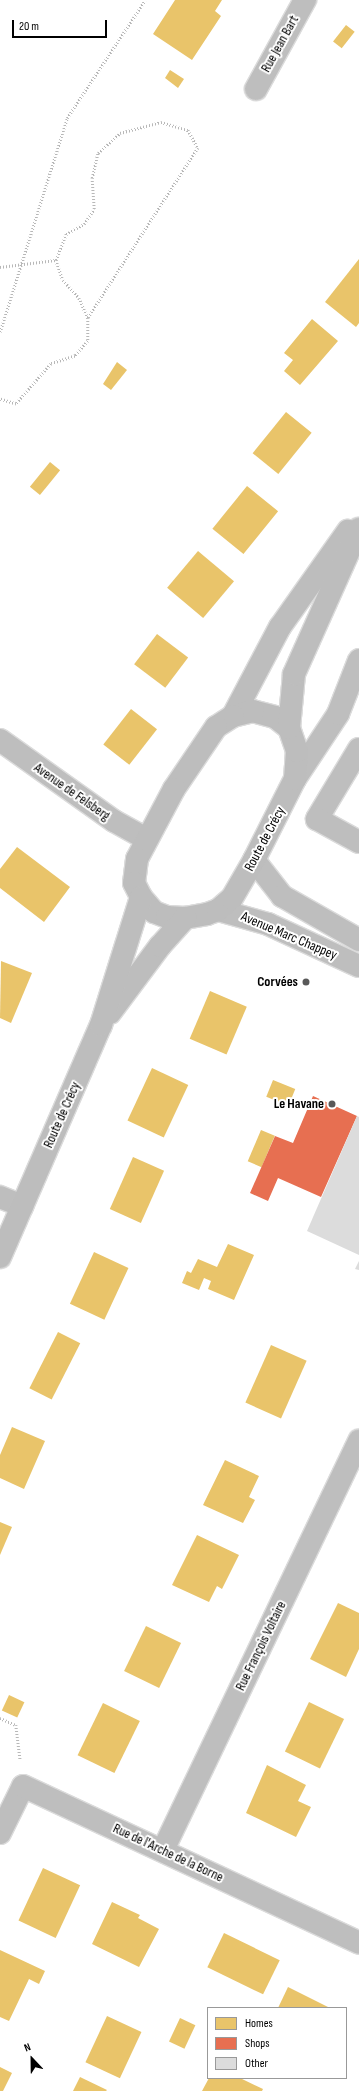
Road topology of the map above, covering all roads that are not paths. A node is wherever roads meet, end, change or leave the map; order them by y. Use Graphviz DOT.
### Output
graph roads {
  1 [pos="304,0"];
  2 [pos="256,89"];
  3 [pos="359,515"];
  4 [pos="359,529"];
  5 [pos="359,660"];
  6 [pos="233,716"];
  7 [pos="289,728"];
  8 [pos="0,740"];
  9 [pos="359,749"];
  10 [pos="295,779"];
  11 [pos="146,839"];
  12 [pos="359,842"];
  13 [pos="254,860"];
  14 [pos="141,897"];
  15 [pos="218,910"];
  16 [pos="185,918"];
  17 [pos="359,940"];
  18 [pos="359,966"];
  19 [pos="101,1025"];
  20 [pos="0,1197"];
  21 [pos="22,1206"];
  22 [pos="0,1257"];
  23 [pos="359,1441"];
  24 [pos="0,1833"];
  25 [pos="163,1850"];
  26 [pos="359,1943"];
  1 -- 2 [label="street, Rue Jean Bart"];
  3 -- 6 [label="main road"];
  4 -- 7 [label="main road, Route de Crécy"];
  5 -- 10 [label="street"];
  6 -- 7 [label="main road, Route de Crécy"];
  6 -- 11 [label="main road, Route de Crécy"];
  7 -- 10 [label="main road, Route de Crécy"];
  8 -- 11 [label="street, Avenue de Felsberg"];
  9 -- 12 [label="street"];
  10 -- 13 [label="main road, Route de Crécy"];
  11 -- 14 [label="main road, Route de Crécy"];
  13 -- 15 [label="main road, Route de Crécy"];
  13 -- 17 [label="street, Avenue Marc Chappey"];
  14 -- 16 [label="main road, Route de Crécy"];
  14 -- 19 [label="main road, Route de Crécy"];
  15 -- 16 [label="main road, Route de Crécy"];
  15 -- 18 [label="street, Avenue Marc Chappey"];
  16 -- 19 [label="main road, Route de Crécy"];
  19 -- 21 [label="main road, Route de Crécy"];
  20 -- 21 [label="street"];
  21 -- 22 [label="main road, Route de Crécy"];
  23 -- 25 [label="street, Rue François Voltaire"];
  24 -- 25 [label="street, Rue de l'Arche de la Borne"];
  25 -- 26 [label="street, Rue de l'Arche de la Borne"];
}
